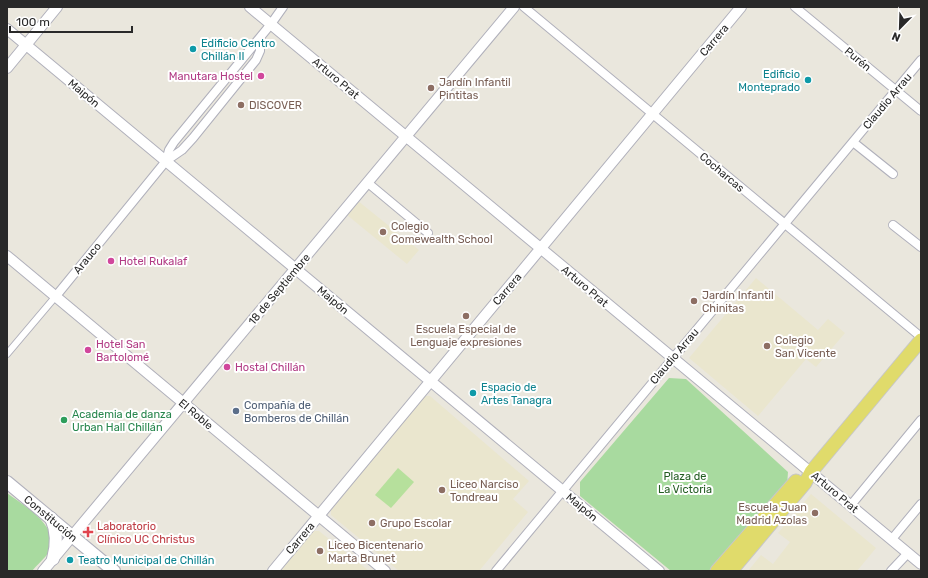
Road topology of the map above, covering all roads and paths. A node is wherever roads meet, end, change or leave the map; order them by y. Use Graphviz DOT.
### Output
graph roads {
  1 [pos="57,7"];
  2 [pos="250,7"];
  3 [pos="283,7"];
  4 [pos="514,7"];
  5 [pos="524,7"];
  6 [pos="741,7"];
  7 [pos="795,7"];
  8 [pos="271,24"];
  9 [pos="7,29"];
  10 [pos="260,38"];
  11 [pos="26,45"];
  12 [pos="921,60"];
  13 [pos="7,68"];
  14 [pos="895,90"];
  15 [pos="921,112"];
  16 [pos="652,114"];
  17 [pos="406,137"];
  18 [pos="853,142"];
  19 [pos="166,161"];
  20 [pos="893,174"];
  21 [pos="368,183"];
  22 [pos="784,224"];
  23 [pos="893,224"];
  24 [pos="428,233"];
  25 [pos="921,247"];
  26 [pos="541,249"];
  27 [pos="7,256"];
  28 [pos="296,269"];
  29 [pos="56,296"];
  30 [pos="921,337"];
  31 [pos="921,340"];
  32 [pos="7,354"];
  33 [pos="673,358"];
  34 [pos="431,381"];
  35 [pos="183,403"];
  36 [pos="921,420"];
  37 [pos="811,472"];
  38 [pos="7,482"];
  39 [pos="563,491"];
  40 [pos="921,504"];
  41 [pos="851,505"];
  42 [pos="319,516"];
  43 [pos="51,518"];
  44 [pos="72,536"];
  45 [pos="892,539"];
  46 [pos="908,553"];
  47 [pos="52,559"];
  48 [pos="921,564"];
  49 [pos="43,571"];
  50 [pos="114,571"];
  51 [pos="273,571"];
  52 [pos="385,571"];
  53 [pos="496,571"];
  54 [pos="659,571"];
  55 [pos="717,571"];
  56 [pos="731,571"];
  57 [pos="891,571"];
  1 -- 11 [label="street"];
  2 -- 8 [label="street, Arturo Prat"];
  3 -- 8 [label="street, Arauco"];
  4 -- 17 [label="street, 18 de Septiembre"];
  5 -- 16 [label="street, Cocharcas"];
  6 -- 16 [label="street, Carrera"];
  7 -- 14 [label="street, Purén"];
  8 -- 10 [label="street, Arauco"];
  8 -- 17 [label="street, Arturo Prat"];
  9 -- 11 [label="street, Maipón"];
  10 -- 19 [label="street, Arauco"];
  10 -- 19 [label="street, Arauco"];
  11 -- 13 [label="street"];
  11 -- 19 [label="street, Maipón"];
  12 -- 14 [label="street, Claudio Arrau"];
  14 -- 15 [label="street, Purén"];
  14 -- 18 [label="street, Claudio Arrau"];
  16 -- 22 [label="street, Cocharcas"];
  16 -- 26 [label="street, Carrera"];
  17 -- 21 [label="street, 18 de Septiembre"];
  17 -- 26 [label="street, Arturo Prat"];
  18 -- 20 [label="street"];
  18 -- 22 [label="street, Claudio Arrau"];
  19 -- 28 [label="street, Maipón"];
  19 -- 29 [label="street, Arauco"];
  21 -- 24 [label="street"];
  21 -- 28 [label="street, 18 de Septiembre"];
  22 -- 30 [label="street, Cocharcas"];
  22 -- 33 [label="street, Claudio Arrau"];
  23 -- 25 [label="street"];
  26 -- 33 [label="street, Arturo Prat"];
  26 -- 34 [label="street, Carrera"];
  27 -- 29 [label="street, El Roble"];
  28 -- 34 [label="street, Maipón"];
  28 -- 35 [label="street, 18 de Septiembre"];
  29 -- 32 [label="street, Arauco"];
  29 -- 35 [label="street, El Roble"];
  31 -- 37 [label="main road"];
  33 -- 37 [label="street, Arturo Prat"];
  33 -- 39 [label="street, Claudio Arrau"];
  34 -- 39 [label="street, Maipón"];
  34 -- 42 [label="street, Carrera"];
  35 -- 42 [label="street, El Roble"];
  35 -- 44 [label="street, 18 de Septiembre"];
  36 -- 41 [label="street"];
  37 -- 41 [label="street, Arturo Prat"];
  37 -- 55 [label="main road"];
  37 -- 56 [label="main road"];
  38 -- 43 [label="main road, Constitución"];
  39 -- 53 [label="street, Claudio Arrau"];
  39 -- 54 [label="street, Maipón"];
  40 -- 45 [label="street"];
  41 -- 45 [label="street, Arturo Prat"];
  42 -- 51 [label="street, Carrera"];
  42 -- 52 [label="street, El Roble"];
  43 -- 44 [label="main road, Constitución"];
  43 -- 47 [label="main road"];
  44 -- 47 [label="street, 18 de Septiembre"];
  44 -- 50 [label="main road, Constitución"];
  45 -- 46 [label="street, Arturo Prat"];
  46 -- 48 [label="street, Arturo Prat"];
  46 -- 57 [label="street"];
  47 -- 49 [label="street, 18 de Septiembre"];
}
